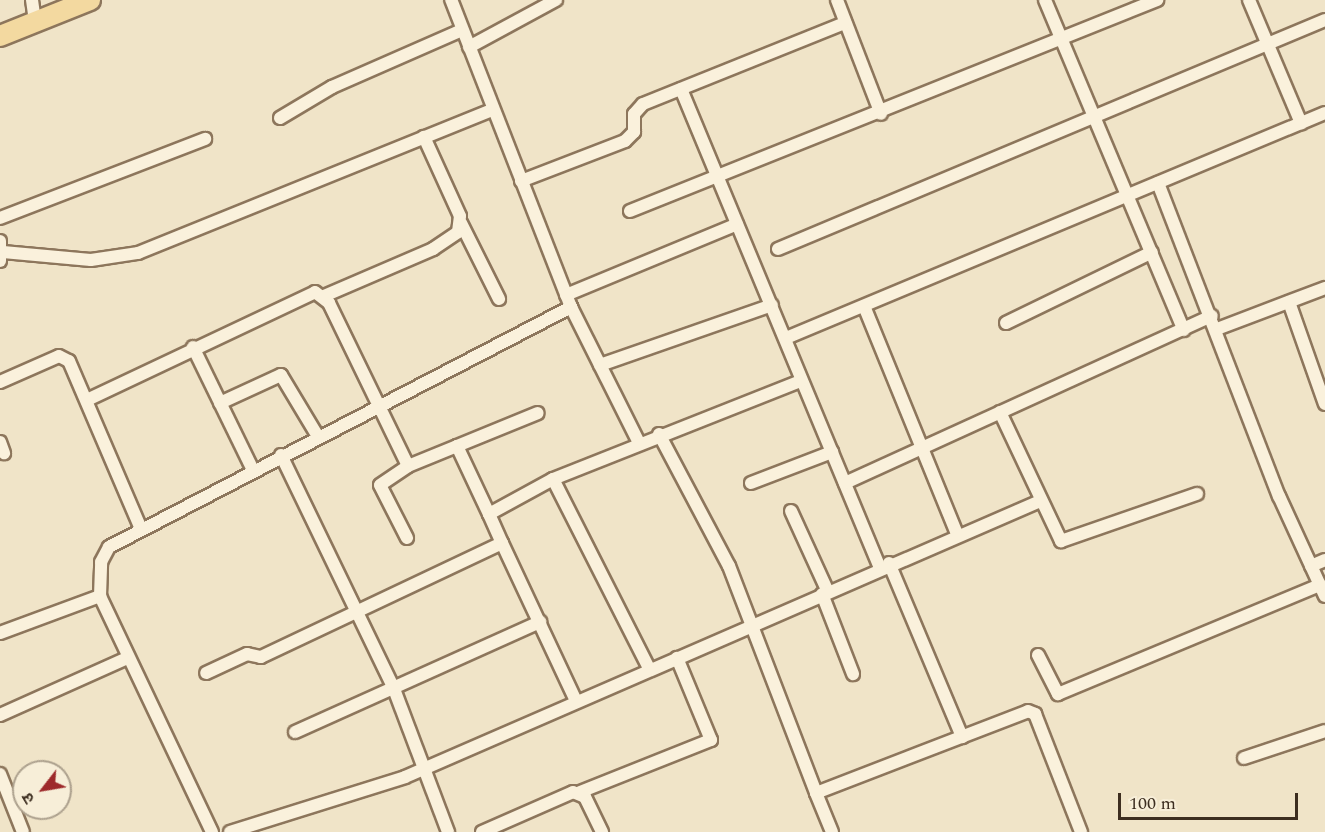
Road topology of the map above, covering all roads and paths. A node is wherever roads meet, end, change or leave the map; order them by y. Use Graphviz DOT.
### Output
graph roads {
  1 [pos="32,0"];
  2 [pos="90,0"];
  3 [pos="451,0"];
  4 [pos="556,0"];
  5 [pos="837,0"];
  6 [pos="1045,0"];
  7 [pos="1157,0"];
  8 [pos="1249,0"];
  9 [pos="1325,20"];
  10 [pos="35,22"];
  11 [pos="845,22"];
  12 [pos="462,30"];
  13 [pos="0,36"];
  14 [pos="1062,42"];
  15 [pos="1268,45"];
  16 [pos="469,47"];
  17 [pos="681,89"];
  18 [pos="492,110"];
  19 [pos="1325,113"];
  20 [pos="881,114"];
  21 [pos="1095,114"];
  22 [pos="280,118"];
  23 [pos="1301,123"];
  24 [pos="424,137"];
  25 [pos="206,139"];
  26 [pos="718,177"];
  27 [pos="521,181"];
  28 [pos="1158,183"];
  29 [pos="1129,195"];
  30 [pos="630,210"];
  31 [pos="0,218"];
  32 [pos="461,223"];
  33 [pos="737,224"];
  34 [pos="778,249"];
  35 [pos="1,252"];
  36 [pos="1152,252"];
  37 [pos="1325,288"];
  38 [pos="324,296"];
  39 [pos="499,299"];
  40 [pos="568,301"];
  41 [pos="1289,302"];
  42 [pos="772,305"];
  43 [pos="864,306"];
  44 [pos="1212,316"];
  45 [pos="1006,323"];
  46 [pos="1218,329"];
  47 [pos="1184,330"];
  48 [pos="786,338"];
  49 [pos="192,347"];
  50 [pos="600,365"];
  51 [pos="801,381"];
  52 [pos="0,382"];
  53 [pos="87,399"];
  54 [pos="380,402"];
  55 [pos="220,403"];
  56 [pos="1325,404"];
  57 [pos="1000,412"];
  58 [pos="538,414"];
  59 [pos="659,434"];
  60 [pos="317,435"];
  61 [pos="639,443"];
  62 [pos="457,446"];
  63 [pos="922,447"];
  64 [pos="831,452"];
  65 [pos="281,455"];
  66 [pos="408,466"];
  67 [pos="253,470"];
  68 [pos="552,479"];
  69 [pos="752,483"];
  70 [pos="845,483"];
  71 [pos="1197,494"];
  72 [pos="1040,501"];
  73 [pos="791,511"];
  74 [pos="489,514"];
  75 [pos="141,529"];
  76 [pos="957,534"];
  77 [pos="406,538"];
  78 [pos="502,543"];
  79 [pos="1325,560"];
  80 [pos="885,566"];
  81 [pos="1311,566"];
  82 [pos="1322,590"];
  83 [pos="825,593"];
  84 [pos="100,596"];
  85 [pos="357,612"];
  86 [pos="540,622"];
  87 [pos="751,626"];
  88 [pos="1,629"];
  89 [pos="1038,655"];
  90 [pos="677,658"];
  91 [pos="125,659"];
  92 [pos="650,670"];
  93 [pos="206,673"];
  94 [pos="853,674"];
  95 [pos="394,689"];
  96 [pos="576,701"];
  97 [pos="0,715"];
  98 [pos="1325,731"];
  99 [pos="295,732"];
  100 [pos="962,736"];
  101 [pos="1244,758"];
  102 [pos="425,768"];
  103 [pos="0,774"];
  104 [pos="580,792"];
  105 [pos="816,793"];
  106 [pos="23,832"];
  107 [pos="212,832"];
  108 [pos="230,832"];
  109 [pos="448,832"];
  110 [pos="482,832"];
  111 [pos="602,832"];
  112 [pos="832,832"];
  113 [pos="1081,832"];
  1 -- 10 [label="street"];
  2 -- 10 [label="main road"];
  3 -- 12 [label="street"];
  4 -- 16 [label="street"];
  5 -- 11 [label="street"];
  6 -- 14 [label="street"];
  7 -- 14 [label="street"];
  8 -- 15 [label="street"];
  9 -- 15 [label="street"];
  10 -- 13 [label="main road"];
  11 -- 17 [label="street"];
  11 -- 20 [label="street"];
  12 -- 16 [label="street"];
  12 -- 22 [label="street"];
  14 -- 20 [label="street"];
  14 -- 21 [label="street"];
  15 -- 21 [label="street"];
  15 -- 23 [label="street"];
  16 -- 18 [label="street"];
  17 -- 26 [label="street"];
  17 -- 27 [label="street"];
  18 -- 24 [label="street"];
  18 -- 27 [label="street"];
  19 -- 23 [label="street"];
  20 -- 26 [label="street"];
  21 -- 29 [label="street"];
  21 -- 34 [label="street"];
  23 -- 28 [label="street"];
  24 -- 32 [label="street"];
  24 -- 35 [label="street"];
  25 -- 31 [label="street"];
  26 -- 30 [label="street"];
  26 -- 33 [label="street"];
  27 -- 40 [label="street"];
  28 -- 29 [label="street"];
  28 -- 44 [label="street"];
  29 -- 36 [label="street"];
  29 -- 43 [label="street"];
  32 -- 38 [label="street"];
  32 -- 39 [label="street"];
  33 -- 40 [label="street"];
  33 -- 42 [label="street"];
  36 -- 45 [label="street"];
  36 -- 47 [label="street"];
  37 -- 41 [label="street"];
  38 -- 49 [label="street"];
  38 -- 54 [label="street"];
  40 -- 50 [label="street"];
  40 -- 54 [label="street"];
  41 -- 46 [label="street"];
  41 -- 56 [label="street"];
  42 -- 48 [label="street"];
  42 -- 50 [label="street"];
  43 -- 48 [label="street"];
  43 -- 63 [label="street"];
  44 -- 46 [label="street"];
  44 -- 47 [label="street"];
  46 -- 81 [label="street"];
  47 -- 57 [label="street"];
  48 -- 51 [label="street"];
  49 -- 53 [label="street"];
  49 -- 55 [label="street"];
  50 -- 61 [label="street"];
  51 -- 59 [label="street"];
  51 -- 64 [label="street"];
  52 -- 53 [label="street"];
  53 -- 75 [label="street"];
  54 -- 60 [label="street"];
  54 -- 66 [label="street"];
  55 -- 60 [label="street"];
  55 -- 67 [label="street"];
  57 -- 63 [label="street"];
  57 -- 72 [label="street"];
  58 -- 62 [label="street"];
  59 -- 61 [label="street"];
  59 -- 87 [label="street"];
  60 -- 65 [label="street"];
  61 -- 68 [label="street"];
  62 -- 66 [label="street"];
  62 -- 74 [label="street"];
  63 -- 70 [label="street"];
  63 -- 76 [label="street"];
  64 -- 69 [label="street"];
  64 -- 70 [label="street"];
  65 -- 67 [label="street"];
  65 -- 85 [label="street"];
  66 -- 77 [label="street"];
  67 -- 75 [label="street"];
  68 -- 74 [label="street"];
  68 -- 92 [label="street"];
  70 -- 80 [label="street"];
  71 -- 72 [label="street"];
  72 -- 76 [label="street"];
  73 -- 83 [label="street"];
  74 -- 78 [label="street"];
  75 -- 84 [label="street"];
  76 -- 80 [label="street"];
  78 -- 85 [label="street"];
  78 -- 86 [label="street"];
  79 -- 81 [label="street"];
  80 -- 83 [label="street"];
  80 -- 100 [label="street"];
  81 -- 82 [label="street"];
  82 -- 89 [label="street"];
  83 -- 87 [label="street"];
  83 -- 94 [label="street"];
  84 -- 88 [label="street"];
  84 -- 91 [label="street"];
  85 -- 93 [label="street"];
  85 -- 95 [label="street"];
  86 -- 95 [label="street"];
  86 -- 96 [label="street"];
  87 -- 90 [label="street"];
  87 -- 105 [label="street"];
  90 -- 92 [label="street"];
  90 -- 104 [label="street"];
  91 -- 97 [label="street"];
  91 -- 107 [label="street"];
  92 -- 96 [label="street"];
  95 -- 99 [label="street"];
  95 -- 102 [label="street"];
  96 -- 102 [label="street"];
  98 -- 101 [label="street"];
  100 -- 105 [label="street"];
  100 -- 113 [label="street"];
  102 -- 108 [label="street"];
  102 -- 109 [label="street"];
  103 -- 106 [label="street"];
  104 -- 110 [label="street"];
  104 -- 111 [label="street"];
  105 -- 112 [label="street"];
}
